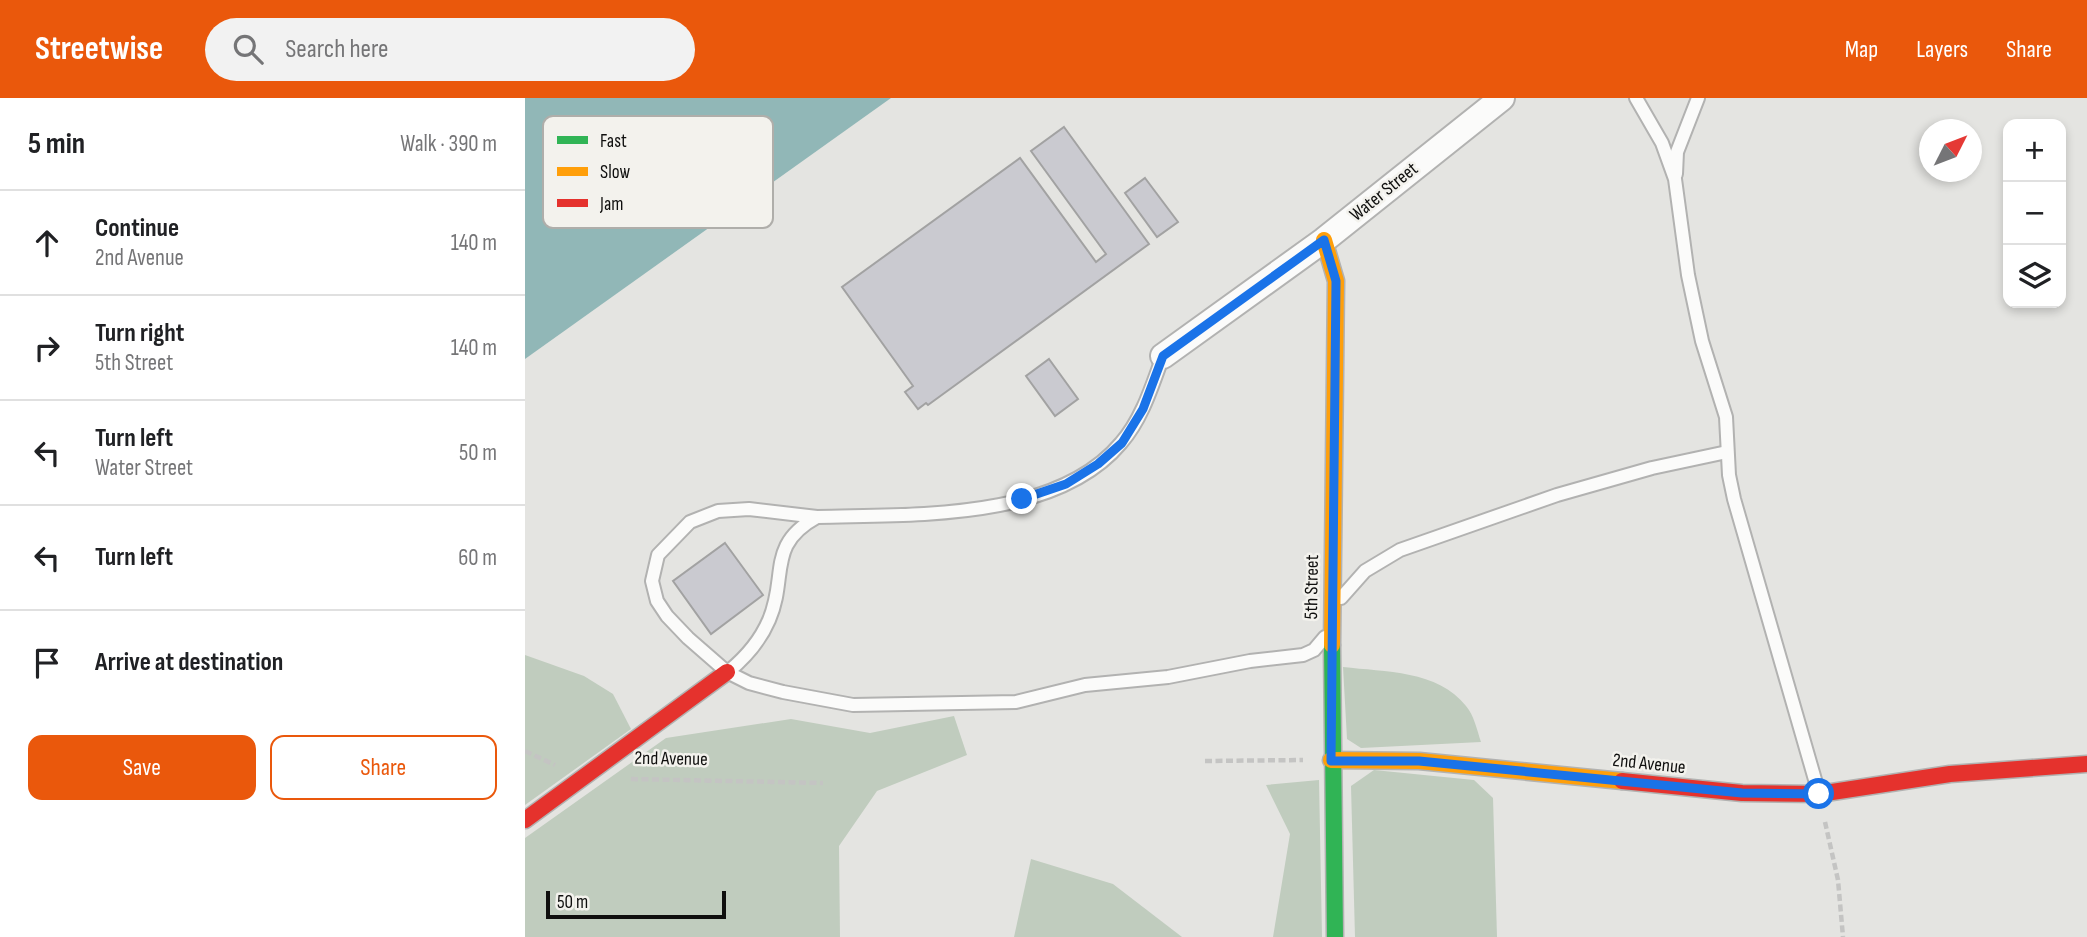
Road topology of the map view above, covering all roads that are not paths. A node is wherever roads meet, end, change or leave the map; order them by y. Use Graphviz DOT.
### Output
graph roads {
  1 [pos="1501,98"];
  2 [pos="1636,98"];
  3 [pos="1698,98"];
  4 [pos="1675,178"];
  5 [pos="1324,240"];
  6 [pos="1163,356"];
  7 [pos="1727,452"];
  8 [pos="817,517"];
  9 [pos="1333,615"];
  10 [pos="727,672"];
  11 [pos="1331,761"];
  12 [pos="2087,764"];
  13 [pos="1819,794"];
  14 [pos="525,820"];
  15 [pos="1335,937"];
  1 -- 5 [label="street, Water Street"];
  2 -- 4 [label="lane"];
  3 -- 4 [label="lane"];
  4 -- 7 [label="lane"];
  5 -- 6 [label="street, Water Street"];
  5 -- 9 [label="street, 5th Street"];
  6 -- 8 [label="lane"];
  7 -- 9 [label="lane"];
  7 -- 13 [label="lane"];
  8 -- 10 [label="lane"];
  8 -- 10 [label="lane"];
  9 -- 10 [label="lane"];
  9 -- 11 [label="street, 5th Street"];
  10 -- 14 [label="street"];
  11 -- 13 [label="street, 2nd Avenue"];
  11 -- 15 [label="street, 5th Street"];
  12 -- 13 [label="street, 2nd Avenue"];
}
